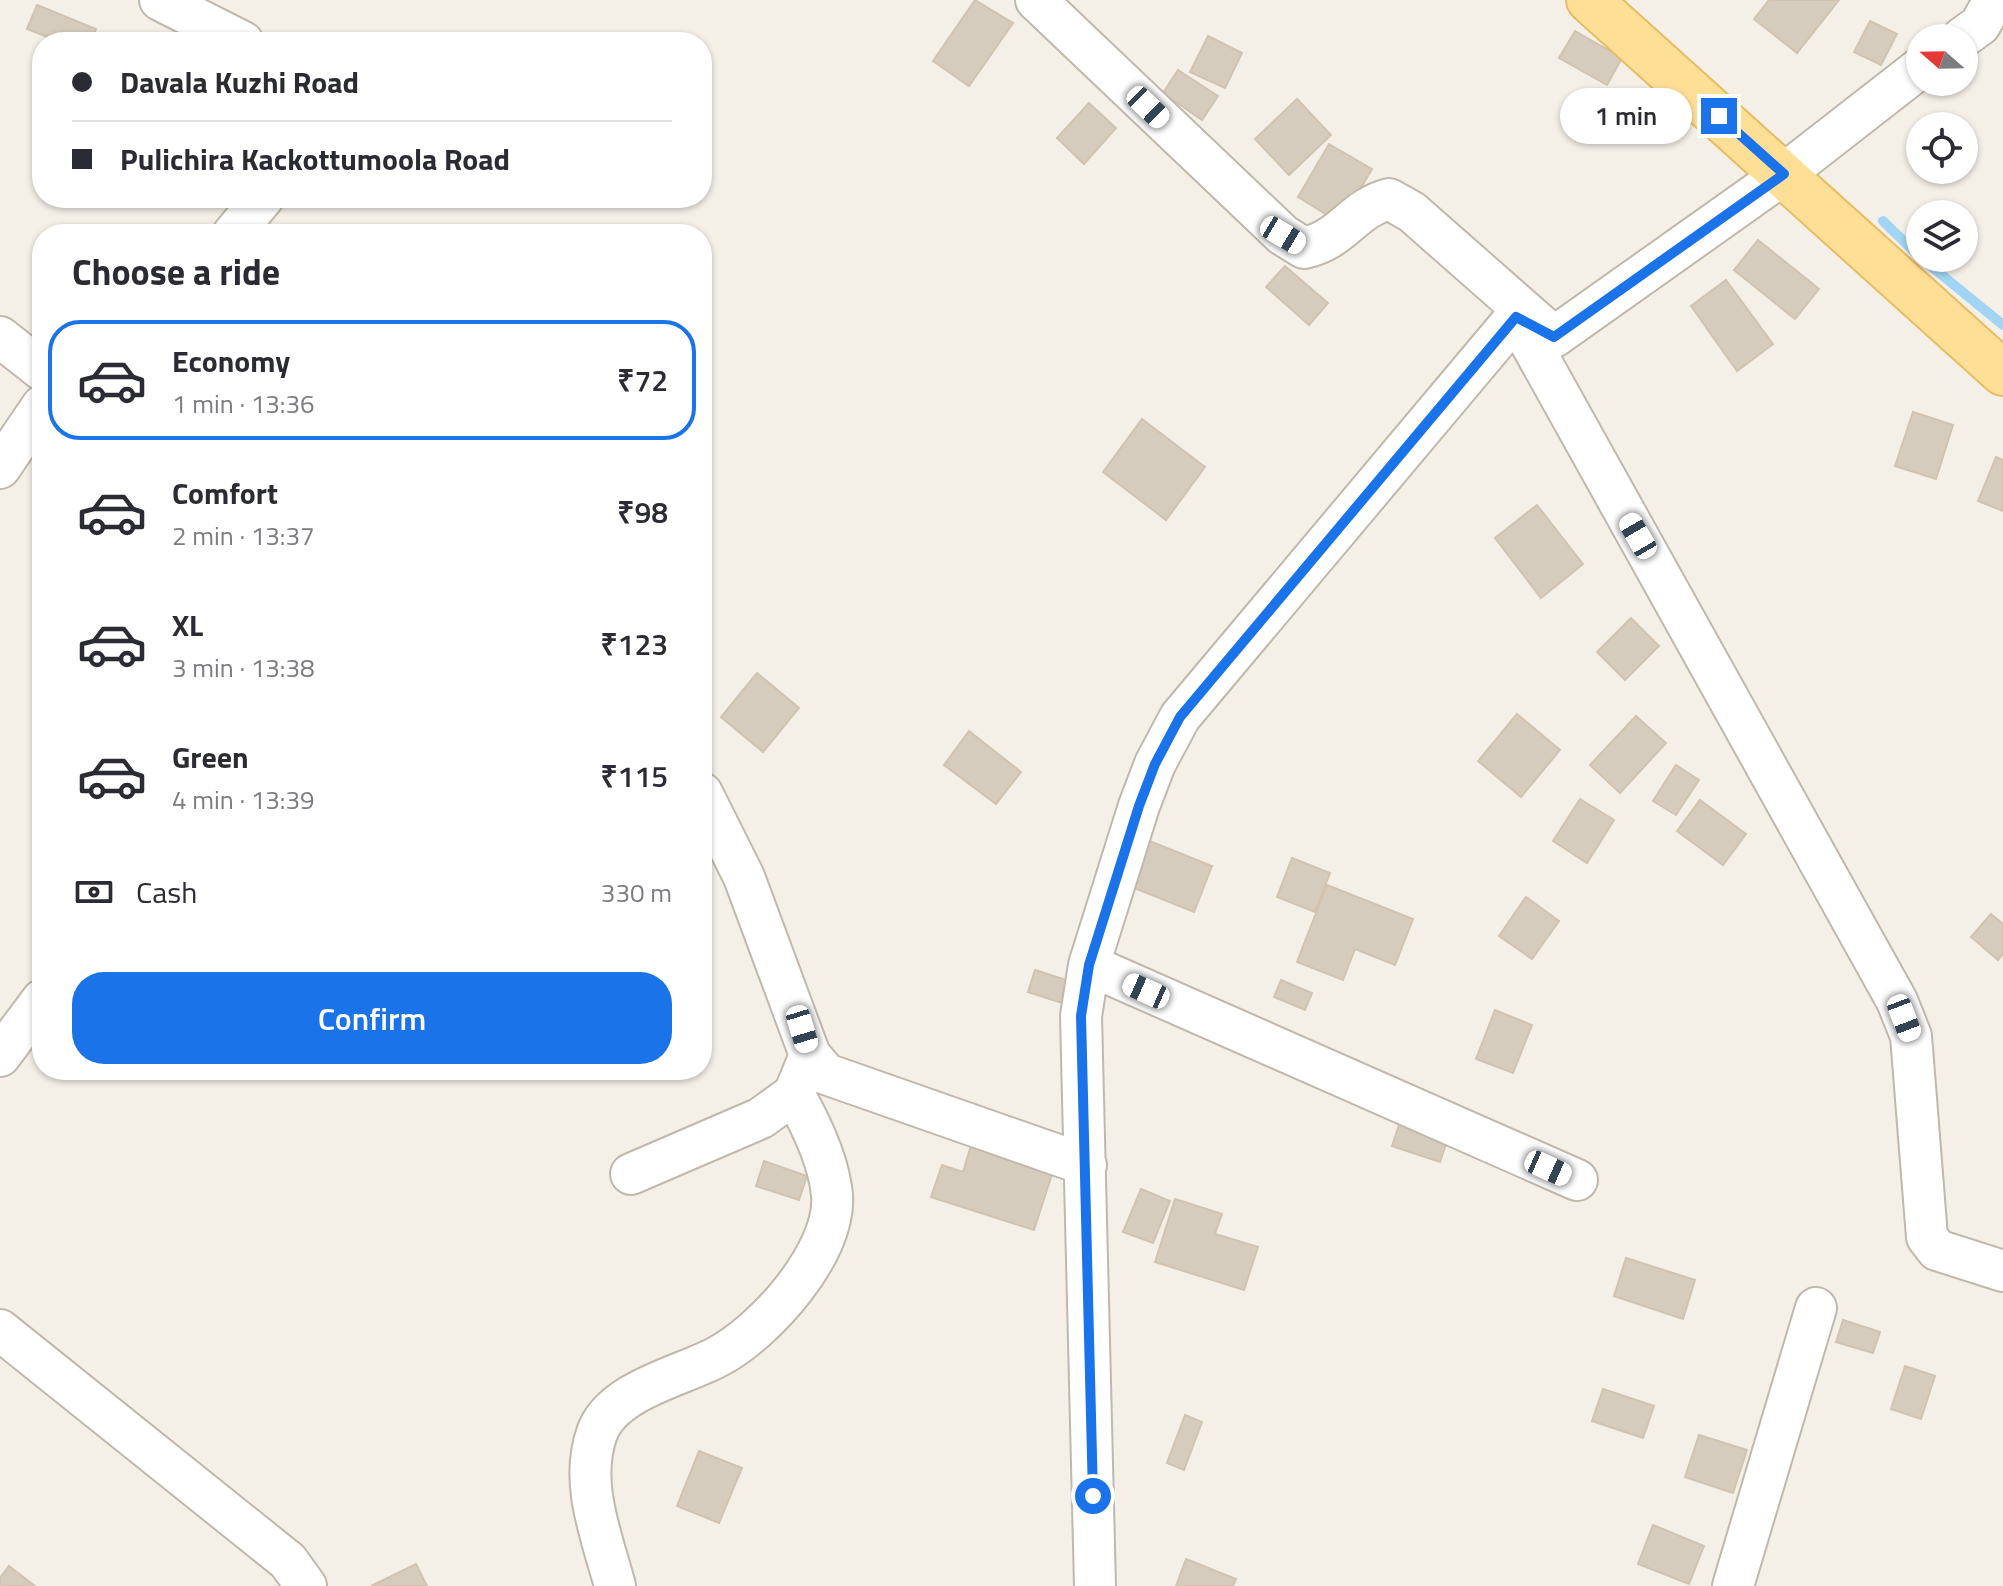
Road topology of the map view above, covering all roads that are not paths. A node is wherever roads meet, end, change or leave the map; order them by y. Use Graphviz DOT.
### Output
graph roads {
  1 [pos="160,0"];
  2 [pos="1036,0"];
  3 [pos="1589,0"];
  4 [pos="1994,0"];
  5 [pos="1978,26"];
  6 [pos="223,32"];
  7 [pos="1906,79"];
  8 [pos="1784,174"];
  9 [pos="255,208"];
  10 [pos="241,224"];
  11 [pos="1516,317"];
  12 [pos="0,337"];
  13 [pos="1554,337"];
  14 [pos="32,362"];
  15 [pos="2003,373"];
  16 [pos="32,421"];
  17 [pos="0,468"];
  18 [pos="712,813"];
  19 [pos="1089,965"];
  20 [pos="32,1013"];
  21 [pos="810,1055"];
  22 [pos="0,1056"];
  23 [pos="794,1094"];
  24 [pos="1086,1165"];
  25 [pos="631,1174"];
  26 [pos="1577,1180"];
  27 [pos="2003,1271"];
  28 [pos="1816,1308"];
  29 [pos="0,1330"];
  30 [pos="286,1578"];
  31 [pos="615,1586"];
  32 [pos="1095,1586"];
  33 [pos="1733,1586"];
  1 -- 6 [label="street"];
  2 -- 13 [label="street"];
  3 -- 8 [label="main road"];
  4 -- 5 [label="street"];
  7 -- 8 [label="street"];
  8 -- 13 [label="street"];
  8 -- 15 [label="main road"];
  9 -- 10 [label="street"];
  11 -- 13 [label="street"];
  11 -- 19 [label="street"];
  11 -- 27 [label="street"];
  12 -- 14 [label="street"];
  16 -- 17 [label="street"];
  18 -- 21 [label="street"];
  19 -- 24 [label="street"];
  19 -- 26 [label="street"];
  20 -- 22 [label="street"];
  21 -- 23 [label="street"];
  21 -- 24 [label="street"];
  23 -- 25 [label="street"];
  23 -- 31 [label="street"];
  24 -- 32 [label="street"];
  28 -- 33 [label="street"];
  29 -- 30 [label="street"];
}
